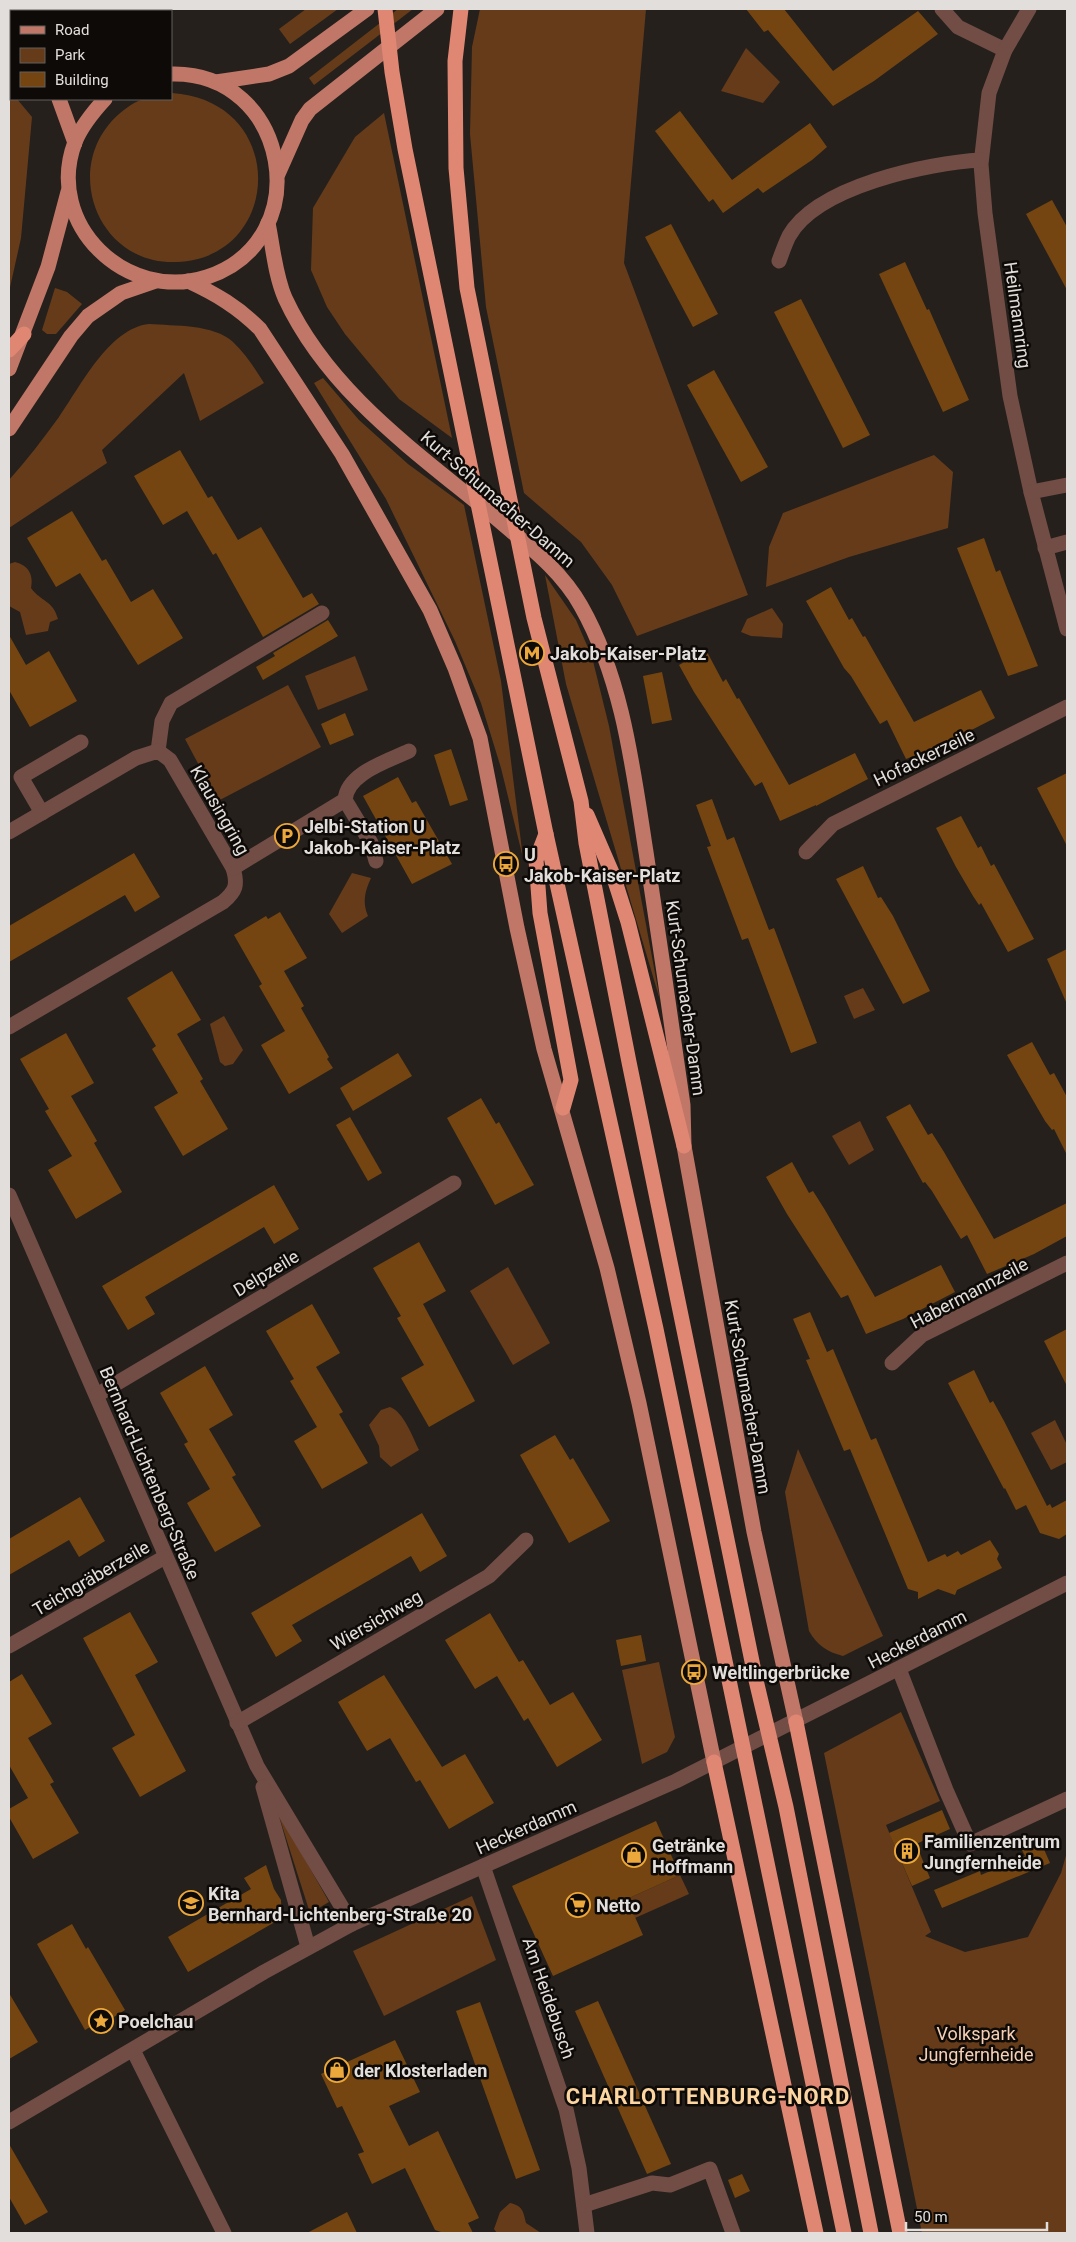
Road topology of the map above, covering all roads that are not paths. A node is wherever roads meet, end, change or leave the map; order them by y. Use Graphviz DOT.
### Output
graph roads {
  1 [pos="367,9"];
  2 [pos="385,9"];
  3 [pos="437,9"];
  4 [pos="461,9"];
  5 [pos="942,9"];
  6 [pos="1029,9"];
  7 [pos="1005,50"];
  8 [pos="172,74"];
  9 [pos="216,82"];
  10 [pos="59,100"];
  11 [pos="104,100"];
  12 [pos="75,143"];
  13 [pos="981,160"];
  14 [pos="278,174"];
  15 [pos="69,186"];
  16 [pos="268,223"];
  17 [pos="779,261"];
  18 [pos="157,281"];
  19 [pos="188,281"];
  20 [pos="24,334"];
  21 [pos="9,350"];
  22 [pos="9,369"];
  23 [pos="9,429"];
  24 [pos="1067,485"];
  25 [pos="1031,492"];
  26 [pos="1067,542"];
  27 [pos="1045,548"];
  28 [pos="322,613"];
  29 [pos="1067,629"];
  30 [pos="1067,707"];
  31 [pos="81,742"];
  32 [pos="158,751"];
  33 [pos="409,751"];
  34 [pos="345,800"];
  35 [pos="581,801"];
  36 [pos="42,813"];
  37 [pos="9,832"];
  38 [pos="546,834"];
  39 [pos="806,852"];
  40 [pos="376,861"];
  41 [pos="233,868"];
  42 [pos="9,1027"];
  43 [pos="563,1108"];
  44 [pos="684,1146"];
  45 [pos="454,1183"];
  46 [pos="9,1195"];
  47 [pos="15,1227"];
  48 [pos="1067,1263"];
  49 [pos="892,1363"];
  50 [pos="96,1395"];
  51 [pos="526,1540"];
  52 [pos="165,1557"];
  53 [pos="1067,1583"];
  54 [pos="9,1646"];
  55 [pos="899,1670"];
  56 [pos="237,1723"];
  57 [pos="789,1725"];
  58 [pos="720,1759"];
  59 [pos="257,1766"];
  60 [pos="1067,1800"];
  61 [pos="484,1866"];
  62 [pos="352,1924"];
  63 [pos="308,1947"];
  64 [pos="133,2050"];
  65 [pos="9,2122"];
  66 [pos="584,2204"];
  67 [pos="224,2233"];
  68 [pos="587,2233"];
  69 [pos="733,2233"];
  70 [pos="816,2233"];
  71 [pos="844,2233"];
  72 [pos="871,2233"];
  73 [pos="900,2233"];
  1 -- 9 [label="main road"];
  2 -- 38 [label="highway"];
  3 -- 14 [label="main road"];
  4 -- 35 [label="highway"];
  5 -- 7 [label="street"];
  6 -- 7 [label="street, Heilmannring"];
  7 -- 13 [label="street, Heilmannring"];
  8 -- 9 [label="main road"];
  9 -- 14 [label="main road"];
  10 -- 12 [label="main road"];
  11 -- 12 [label="main road"];
  12 -- 15 [label="main road"];
  13 -- 17 [label="street"];
  13 -- 25 [label="street, Heilmannring"];
  14 -- 16 [label="main road"];
  15 -- 18 [label="main road"];
  15 -- 20 [label="main road"];
  16 -- 19 [label="main road"];
  16 -- 44 [label="main road, Kurt-Schumacher-Damm"];
  18 -- 19 [label="main road"];
  18 -- 23 [label="main road"];
  19 -- 43 [label="main road"];
  20 -- 21 [label="highway"];
  20 -- 22 [label="main road"];
  24 -- 25 [label="street"];
  25 -- 27 [label="street, Heilmannring"];
  26 -- 27 [label="street"];
  27 -- 29 [label="street, Heilmannring"];
  28 -- 32 [label="street"];
  30 -- 39 [label="street, Hofackerzeile"];
  31 -- 36 [label="street"];
  32 -- 36 [label="street"];
  32 -- 41 [label="street, Klausingring"];
  33 -- 34 [label="street"];
  34 -- 40 [label="street"];
  34 -- 41 [label="street"];
  35 -- 44 [label="highway"];
  35 -- 72 [label="highway"];
  36 -- 37 [label="street"];
  38 -- 43 [label="highway"];
  38 -- 71 [label="highway"];
  41 -- 42 [label="street, Klausingring"];
  43 -- 58 [label="main road"];
  44 -- 57 [label="main road, Kurt-Schumacher-Damm"];
  45 -- 50 [label="street, Delpzeile"];
  46 -- 47 [label="street, Bernhard-Lichtenberg-Straße"];
  47 -- 50 [label="street, Bernhard-Lichtenberg-Straße"];
  48 -- 49 [label="street, Habermannzeile"];
  50 -- 52 [label="street, Bernhard-Lichtenberg-Straße"];
  51 -- 56 [label="street, Wiersichweg"];
  52 -- 54 [label="street, Teichgräberzeile"];
  52 -- 56 [label="street, Bernhard-Lichtenberg-Straße"];
  53 -- 55 [label="street, Heckerdamm"];
  55 -- 57 [label="street, Heckerdamm"];
  55 -- 60 [label="street"];
  56 -- 59 [label="street, Bernhard-Lichtenberg-Straße"];
  57 -- 58 [label="street, Heckerdamm"];
  57 -- 73 [label="highway"];
  58 -- 61 [label="street, Heckerdamm"];
  58 -- 70 [label="highway"];
  59 -- 62 [label="street, Bernhard-Lichtenberg-Straße"];
  59 -- 63 [label="street, Bernhard-Lichtenberg-Straße"];
  61 -- 62 [label="street, Heckerdamm"];
  61 -- 66 [label="street, Am Heidebusch"];
  62 -- 63 [label="street, Heckerdamm"];
  63 -- 64 [label="street, Heckerdamm"];
  64 -- 65 [label="street, Heckerdamm"];
  64 -- 67 [label="street"];
  66 -- 68 [label="street, Am Heidebusch"];
  66 -- 69 [label="street"];
}
